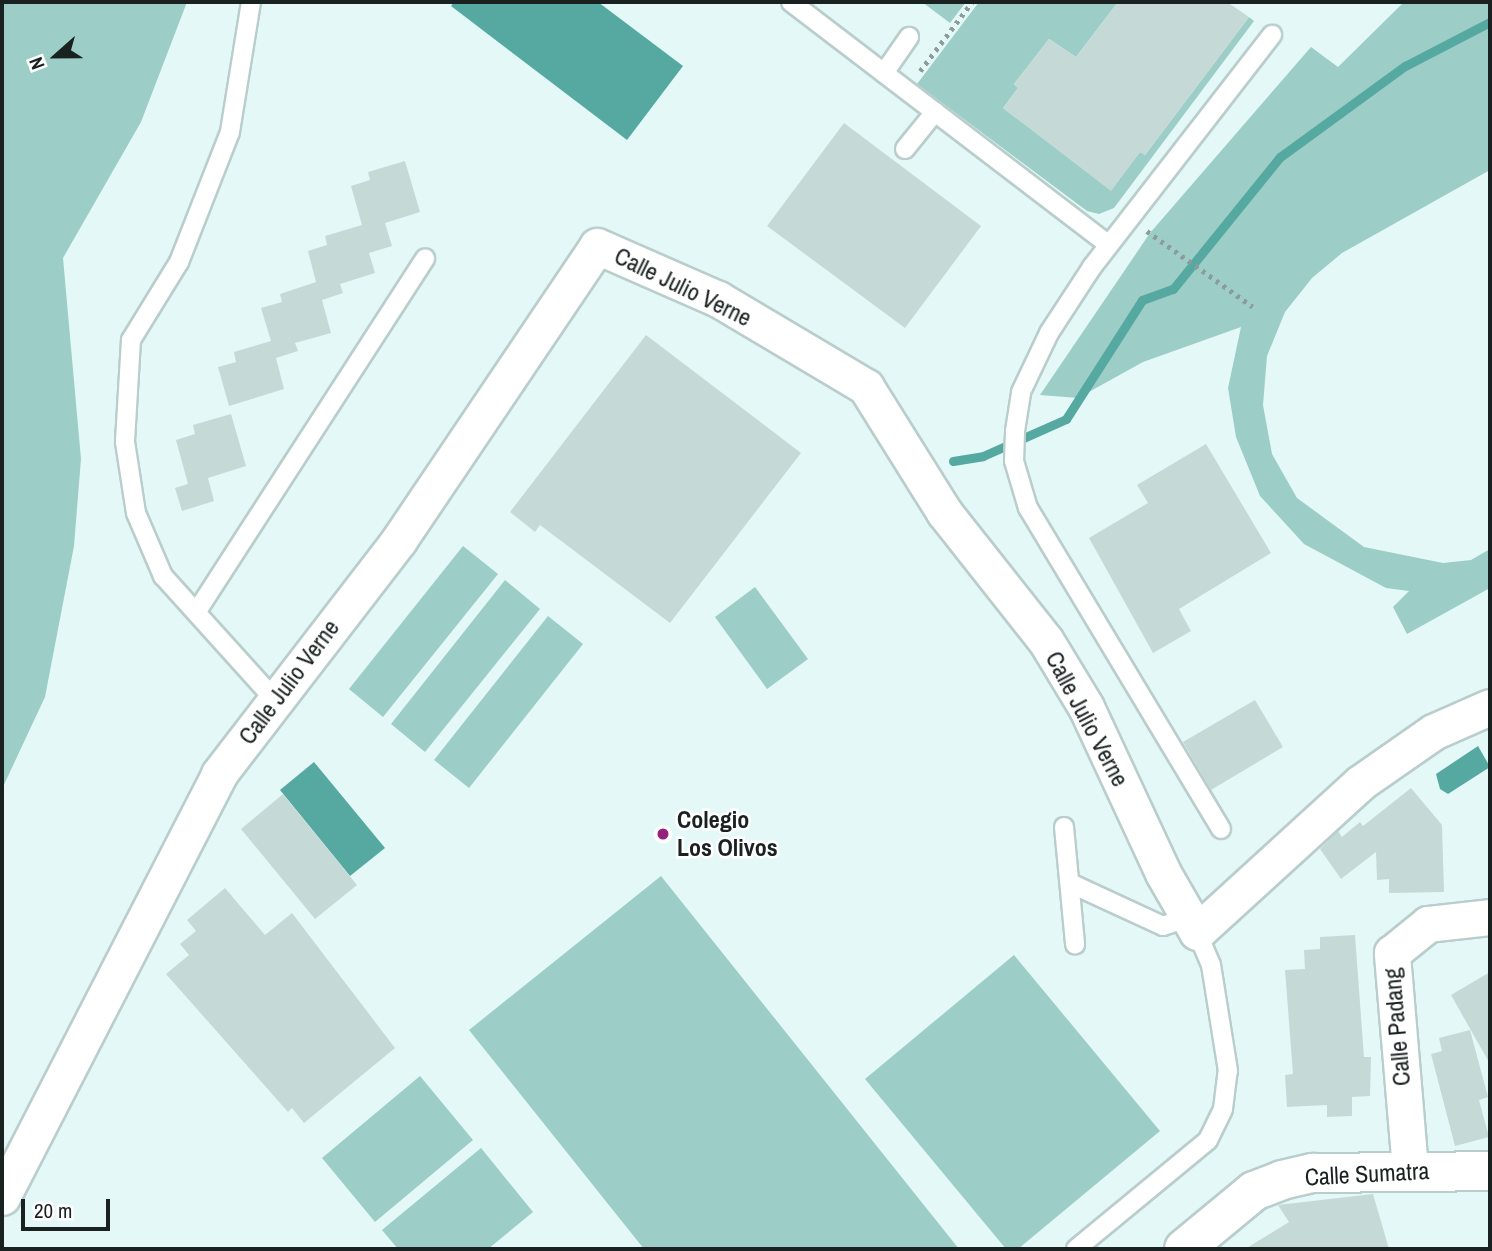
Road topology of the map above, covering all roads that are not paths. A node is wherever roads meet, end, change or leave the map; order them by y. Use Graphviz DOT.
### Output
graph roads {
  1 [pos="251,2"];
  2 [pos="791,2"];
  3 [pos="1272,34"];
  4 [pos="909,37"];
  5 [pos="884,73"];
  6 [pos="935,112"];
  7 [pos="905,149"];
  8 [pos="1109,245"];
  9 [pos="425,258"];
  10 [pos="197,611"];
  11 [pos="274,699"];
  12 [pos="1490,707"];
  13 [pos="1064,827"];
  14 [pos="1221,829"];
  15 [pos="1072,884"];
  16 [pos="1490,917"];
  17 [pos="1193,924"];
  18 [pos="1074,944"];
  19 [pos="1410,1169"];
  20 [pos="1490,1171"];
  21 [pos="2,1197"];
  22 [pos="1076,1249"];
  23 [pos="1184,1249"];
  1 -- 10 [label="lane"];
  2 -- 5 [label="lane"];
  3 -- 8 [label="lane"];
  4 -- 5 [label="lane"];
  5 -- 6 [label="lane"];
  6 -- 7 [label="lane"];
  6 -- 8 [label="lane"];
  8 -- 14 [label="lane"];
  9 -- 10 [label="lane"];
  10 -- 11 [label="lane"];
  11 -- 17 [label="street, Calle Julio Verne"];
  11 -- 21 [label="street, Calle Julio Verne"];
  12 -- 17 [label="street"];
  13 -- 15 [label="lane"];
  15 -- 17 [label="lane"];
  15 -- 18 [label="lane"];
  16 -- 19 [label="street, Calle Padang"];
  17 -- 22 [label="lane"];
  19 -- 20 [label="street, Calle Sumatra"];
  19 -- 23 [label="street, Calle Sumatra"];
}
